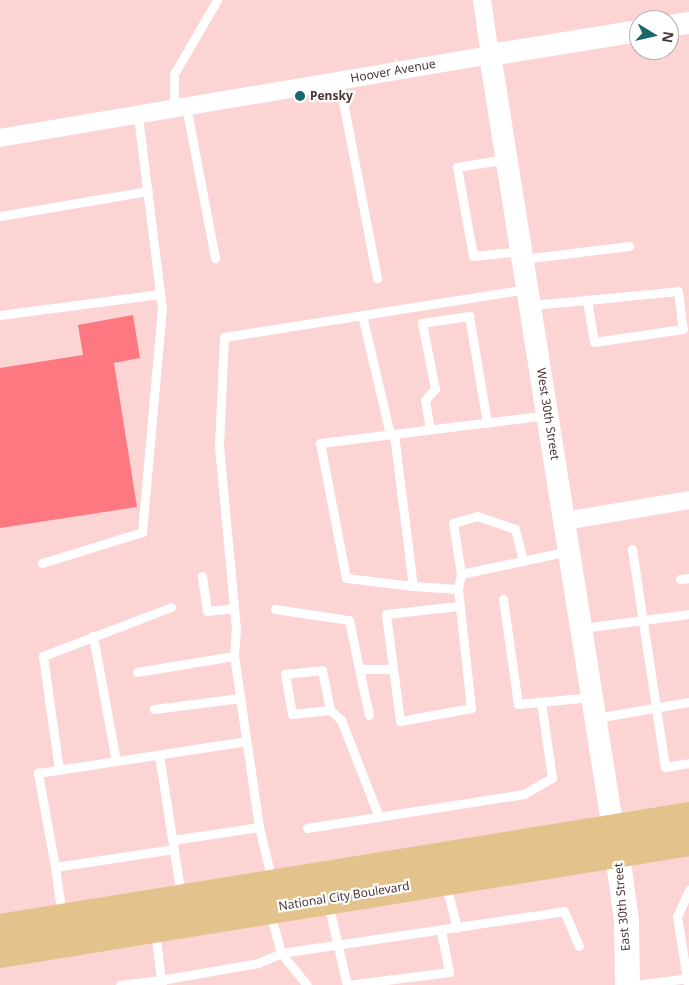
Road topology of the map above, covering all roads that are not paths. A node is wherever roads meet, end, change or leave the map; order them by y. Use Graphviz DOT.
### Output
graph roads {
  1 [pos="217,0"];
  2 [pos="482,0"];
  3 [pos="629,33"];
  4 [pos="490,55"];
  5 [pos="339,81"];
  6 [pos="180,108"];
  7 [pos="138,115"];
  8 [pos="0,138"];
  9 [pos="507,159"];
  10 [pos="148,191"];
  11 [pos="0,216"];
  12 [pos="629,246"];
  13 [pos="522,255"];
  14 [pos="215,258"];
  15 [pos="378,278"];
  16 [pos="160,294"];
  17 [pos="529,297"];
  18 [pos="586,300"];
  19 [pos="0,315"];
  20 [pos="362,315"];
  21 [pos="548,415"];
  22 [pos="487,422"];
  23 [pos="430,429"];
  24 [pos="392,434"];
  25 [pos="689,500"];
  26 [pos="564,521"];
  27 [pos="632,549"];
  28 [pos="569,550"];
  29 [pos="523,561"];
  30 [pos="42,563"];
  31 [pos="460,574"];
  32 [pos="202,576"];
  33 [pos="413,586"];
  34 [pos="458,589"];
  35 [pos="503,599"];
  36 [pos="459,606"];
  37 [pos="171,607"];
  38 [pos="234,608"];
  39 [pos="276,608"];
  40 [pos="689,614"];
  41 [pos="643,620"];
  42 [pos="581,628"];
  43 [pos="93,636"];
  44 [pos="234,656"];
  45 [pos="359,668"];
  46 [pos="393,669"];
  47 [pos="137,672"];
  48 [pos="240,698"];
  49 [pos="541,702"];
  50 [pos="689,702"];
  51 [pos="594,707"];
  52 [pos="655,707"];
  53 [pos="154,709"];
  54 [pos="330,710"];
  55 [pos="369,716"];
  56 [pos="246,741"];
  57 [pos="159,755"];
  58 [pos="116,761"];
  59 [pos="689,763"];
  60 [pos="59,770"];
  61 [pos="689,816"];
  62 [pos="379,817"];
  63 [pos="258,827"];
  64 [pos="306,828"];
  65 [pos="615,841"];
  66 [pos="689,842"];
  67 [pos="174,845"];
  68 [pos="55,867"];
  69 [pos="445,880"];
  70 [pos="689,890"];
  71 [pos="271,896"];
  72 [pos="327,898"];
  73 [pos="183,910"];
  74 [pos="152,916"];
  75 [pos="62,918"];
  76 [pos="0,928"];
  77 [pos="457,928"];
  78 [pos="441,931"];
  79 [pos="579,946"];
  80 [pos="338,947"];
  81 [pos="281,953"];
  82 [pos="0,954"];
  83 [pos="689,978"];
  84 [pos="162,982"];
  85 [pos="120,985"];
  86 [pos="307,985"];
  87 [pos="347,985"];
  88 [pos="627,985"];
  89 [pos="635,985"];
  90 [pos="688,985"];
  1 -- 6 [label="lane"];
  2 -- 4 [label="street, West 30th Street"];
  3 -- 4 [label="street, Hoover Avenue"];
  4 -- 5 [label="street, Hoover Avenue"];
  4 -- 9 [label="street, West 30th Street"];
  5 -- 6 [label="street, Hoover Avenue"];
  5 -- 15 [label="lane"];
  6 -- 7 [label="street, Hoover Avenue"];
  6 -- 14 [label="lane"];
  7 -- 8 [label="street, Hoover Avenue"];
  7 -- 10 [label="lane"];
  9 -- 13 [label="street, West 30th Street"];
  9 -- 13 [label="lane"];
  10 -- 11 [label="lane"];
  10 -- 16 [label="lane"];
  12 -- 13 [label="lane"];
  13 -- 17 [label="street, West 30th Street"];
  16 -- 19 [label="lane"];
  16 -- 30 [label="lane"];
  17 -- 18 [label="lane"];
  17 -- 20 [label="lane"];
  17 -- 21 [label="street, West 30th Street"];
  18 -- 18 [label="lane"];
  20 -- 24 [label="lane"];
  20 -- 38 [label="lane"];
  21 -- 22 [label="lane"];
  21 -- 26 [label="street, West 30th Street"];
  22 -- 23 [label="lane"];
  22 -- 23 [label="lane"];
  23 -- 24 [label="lane"];
  24 -- 33 [label="lane"];
  24 -- 33 [label="lane"];
  25 -- 26 [label="street"];
  26 -- 28 [label="street, West 30th Street"];
  27 -- 41 [label="lane"];
  28 -- 29 [label="lane"];
  28 -- 42 [label="street, West 30th Street"];
  29 -- 31 [label="lane"];
  29 -- 31 [label="lane"];
  31 -- 34 [label="lane"];
  32 -- 38 [label="lane"];
  33 -- 34 [label="lane"];
  34 -- 36 [label="lane"];
  35 -- 49 [label="lane"];
  36 -- 46 [label="lane"];
  36 -- 46 [label="lane"];
  37 -- 43 [label="lane"];
  38 -- 44 [label="lane"];
  39 -- 45 [label="lane"];
  40 -- 41 [label="lane"];
  41 -- 42 [label="lane"];
  41 -- 52 [label="lane"];
  42 -- 51 [label="street, West 30th Street"];
  43 -- 58 [label="lane"];
  43 -- 60 [label="lane"];
  44 -- 47 [label="lane"];
  44 -- 48 [label="lane"];
  45 -- 46 [label="lane"];
  45 -- 55 [label="lane"];
  48 -- 53 [label="lane"];
  48 -- 56 [label="lane"];
  49 -- 51 [label="lane"];
  49 -- 62 [label="lane"];
  50 -- 52 [label="lane"];
  51 -- 52 [label="lane"];
  51 -- 65 [label="street, West 30th Street"];
  52 -- 59 [label="lane"];
  54 -- 54 [label="lane"];
  54 -- 62 [label="lane"];
  56 -- 57 [label="lane"];
  56 -- 63 [label="lane"];
  57 -- 58 [label="lane"];
  57 -- 67 [label="lane"];
  58 -- 60 [label="lane"];
  60 -- 68 [label="lane"];
  61 -- 65 [label="main road, National City Boulevard"];
  62 -- 64 [label="lane"];
  63 -- 67 [label="lane"];
  63 -- 71 [label="lane"];
  65 -- 66 [label="main road, National City Boulevard"];
  65 -- 69 [label="main road, National City Boulevard"];
  65 -- 71 [label="main road, National City Boulevard"];
  65 -- 88 [label="main road, East 30th Street"];
  67 -- 68 [label="lane"];
  67 -- 73 [label="lane"];
  68 -- 75 [label="lane"];
  69 -- 72 [label="main road, National City Boulevard"];
  69 -- 77 [label="lane"];
  70 -- 83 [label="lane"];
  71 -- 72 [label="main road, National City Boulevard"];
  71 -- 73 [label="main road, National City Boulevard"];
  71 -- 81 [label="lane"];
  72 -- 80 [label="lane"];
  73 -- 74 [label="main road, National City Boulevard"];
  74 -- 75 [label="main road, National City Boulevard"];
  74 -- 82 [label="main road, National City Boulevard"];
  74 -- 84 [label="lane"];
  75 -- 76 [label="main road, National City Boulevard"];
  77 -- 78 [label="lane"];
  77 -- 79 [label="lane"];
  78 -- 80 [label="lane"];
  78 -- 87 [label="lane"];
  80 -- 81 [label="lane"];
  80 -- 87 [label="lane"];
  81 -- 84 [label="lane"];
  81 -- 86 [label="lane"];
  83 -- 89 [label="lane"];
  83 -- 90 [label="lane"];
  84 -- 85 [label="lane"];
}
